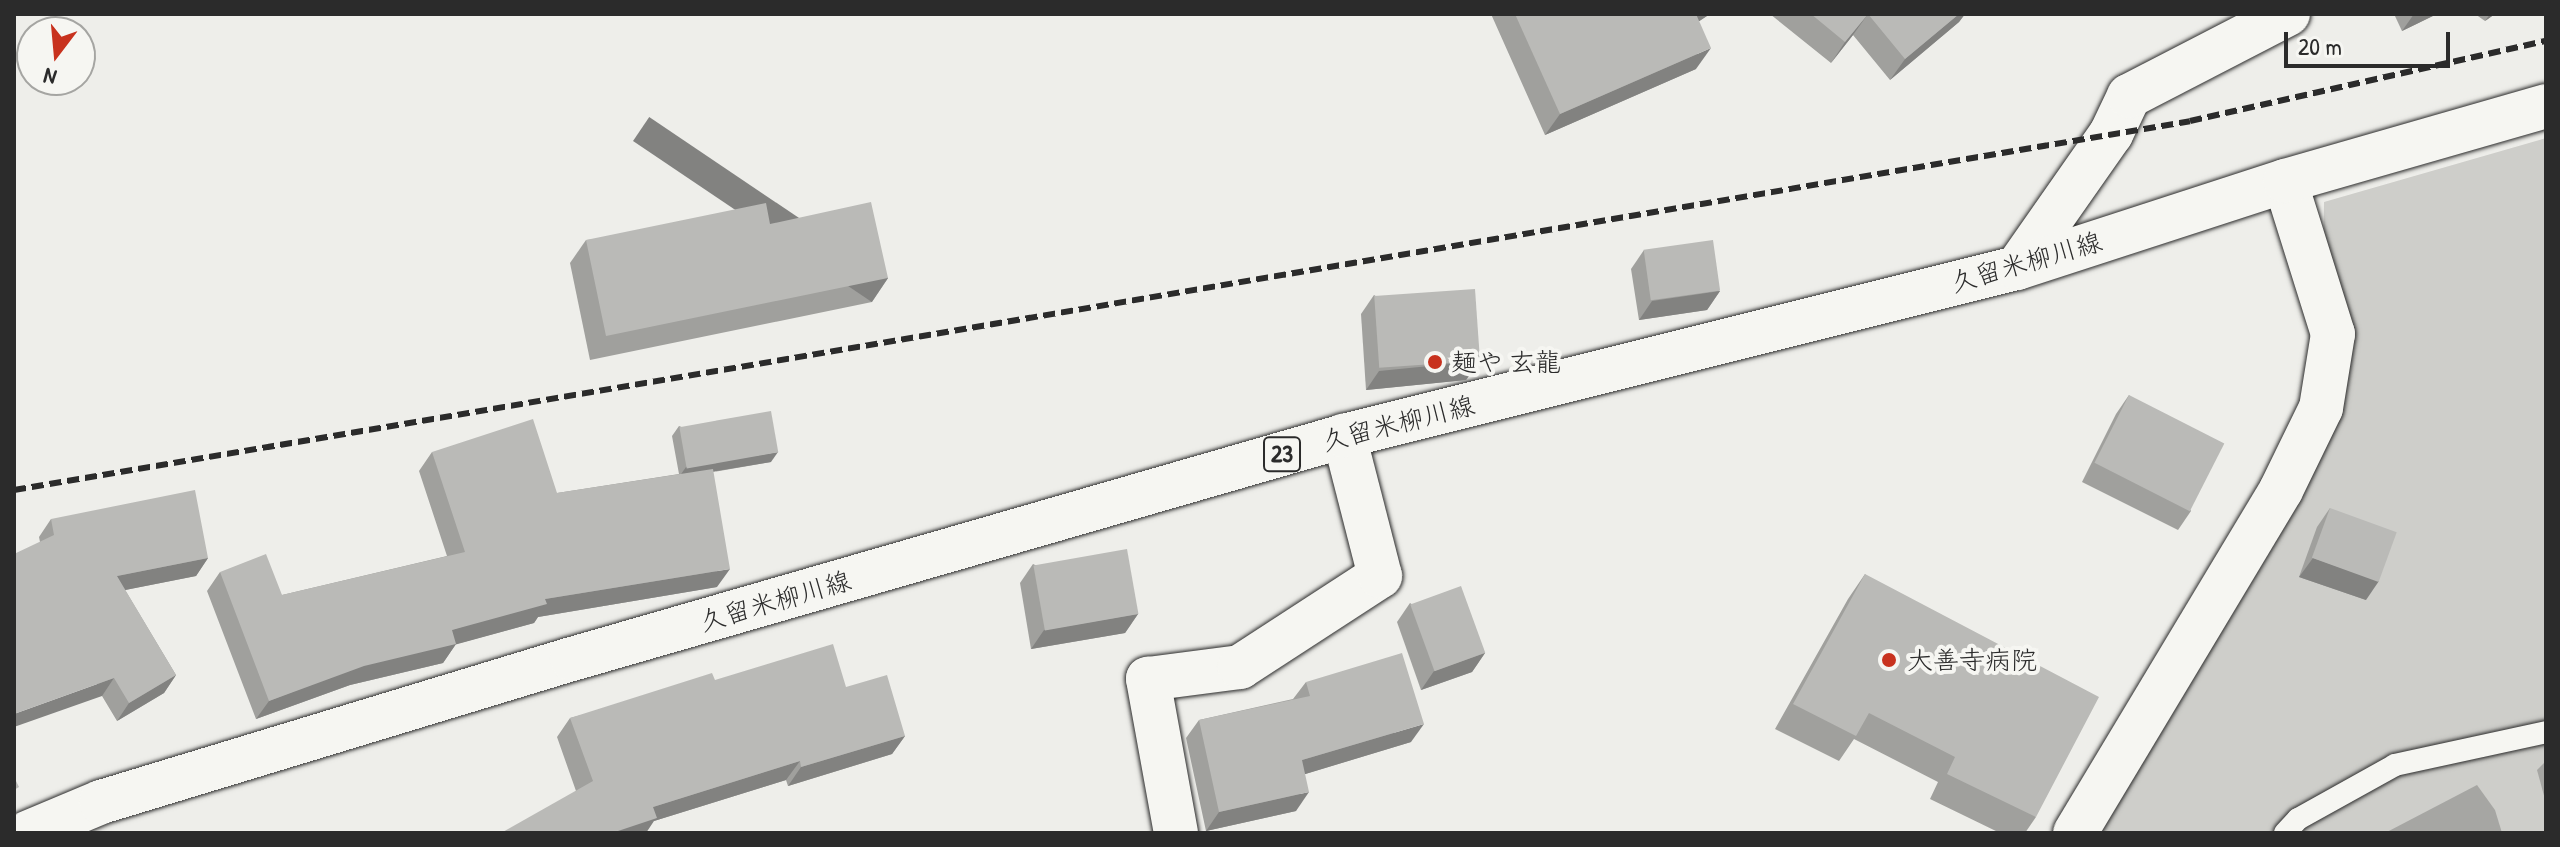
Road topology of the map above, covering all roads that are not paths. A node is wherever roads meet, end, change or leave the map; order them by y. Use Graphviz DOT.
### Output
graph roads {
  1 [pos="2288,14"];
  2 [pos="2546,106"];
  3 [pos="2285,181"];
  4 [pos="2017,268"];
  5 [pos="1344,436"];
  6 [pos="2546,732"];
  7 [pos="27,833"];
  8 [pos="1176,833"];
  9 [pos="2075,833"];
  10 [pos="2285,833"];
  1 -- 4 [label="main road"];
  2 -- 3 [label="main road, 久留米柳川線 / 23"];
  3 -- 4 [label="main road, 久留米柳川線 / 23"];
  3 -- 9 [label="main road"];
  4 -- 5 [label="main road, 久留米柳川線 / 23"];
  5 -- 7 [label="main road, 久留米柳川線 / 23"];
  5 -- 8 [label="main road"];
  6 -- 10 [label="lane"];
}
